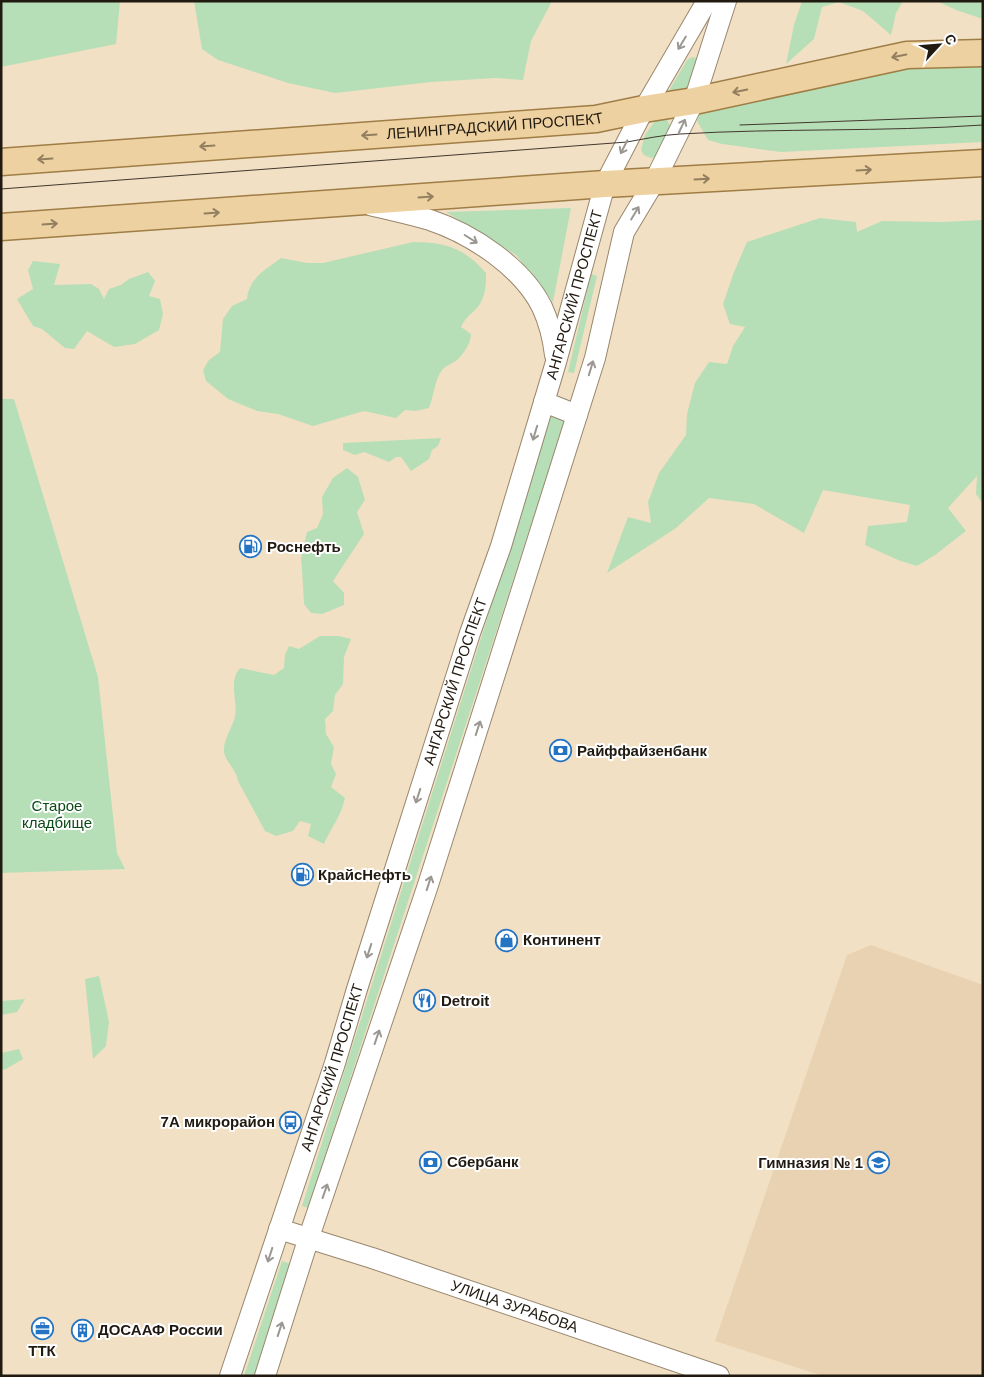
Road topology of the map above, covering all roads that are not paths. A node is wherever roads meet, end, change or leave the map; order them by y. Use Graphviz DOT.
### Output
graph roads {
  1 [pos="707,1"];
  2 [pos="726,1"];
  3 [pos="983,52"];
  4 [pos="694,101"];
  5 [pos="644,109"];
  6 [pos="1,162"];
  7 [pos="983,163"];
  8 [pos="654,182"];
  9 [pos="605,184"];
  10 [pos="359,202"];
  11 [pos="1,227"];
  12 [pos="556,362"];
  13 [pos="544,402"];
  14 [pos="577,415"];
  15 [pos="279,1229"];
  16 [pos="309,1237"];
  17 [pos="230,1376"];
  18 [pos="265,1376"];
  19 [pos="719,1376"];
  1 -- 5 [label="street, АНГАРСКИЙ ПРОСПЕКТ, one-way"];
  2 -- 4 [label="street"];
  3 -- 4 [label="main road, ЛЕНИНГРАДСКИЙ ПРОСПЕКТ, one-way"];
  4 -- 5 [label="main road, ЛЕНИНГРАДСКИЙ ПРОСПЕКТ"];
  8 -- 4 [label="street, one-way"];
  5 -- 6 [label="main road, ЛЕНИНГРАДСКИЙ ПРОСПЕКТ, one-way"];
  5 -- 9 [label="street, АНГАРСКИЙ ПРОСПЕКТ, one-way"];
  8 -- 7 [label="main road, one-way"];
  8 -- 9 [label="main road"];
  14 -- 8 [label="street, one-way"];
  10 -- 9 [label="main road, one-way"];
  9 -- 12 [label="street, АНГАРСКИЙ ПРОСПЕКТ"];
  11 -- 10 [label="main road, one-way"];
  10 -- 12 [label="street, one-way"];
  12 -- 13 [label="street, АНГАРСКИЙ ПРОСПЕКТ"];
  13 -- 14 [label="street"];
  13 -- 15 [label="street, АНГАРСКИЙ ПРОСПЕКТ, one-way"];
  16 -- 14 [label="street, one-way"];
  15 -- 16 [label="street, УЛИЦА ЗУРАБОВА"];
  15 -- 17 [label="street, АНГАРСКИЙ ПРОСПЕКТ, one-way"];
  18 -- 16 [label="street, one-way"];
  16 -- 19 [label="street, УЛИЦА ЗУРАБОВА"];
}
